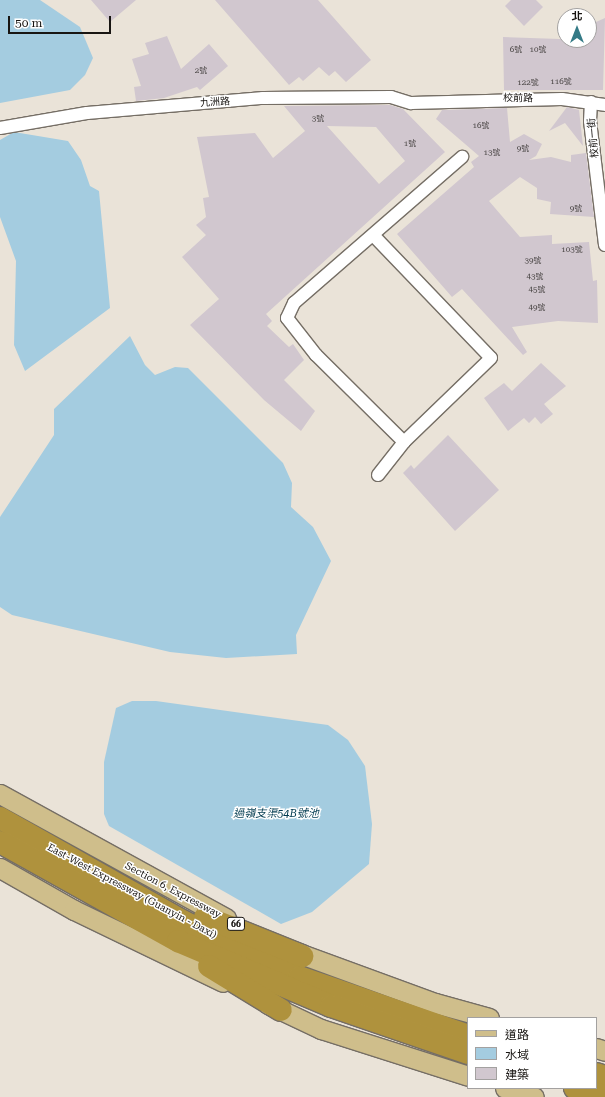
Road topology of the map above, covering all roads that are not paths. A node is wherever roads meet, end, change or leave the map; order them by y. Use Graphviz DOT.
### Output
graph roads {
  1 [pos="431,102"];
  2 [pos="591,102"];
  3 [pos="605,105"];
  4 [pos="0,128"];
  5 [pos="462,158"];
  6 [pos="373,235"];
  7 [pos="605,245"];
  8 [pos="404,442"];
  9 [pos="378,475"];
  10 [pos="0,794"];
  11 [pos="0,818"];
  12 [pos="0,842"];
  13 [pos="0,868"];
  14 [pos="83,877"];
  15 [pos="302,956"];
  16 [pos="281,1010"];
  17 [pos="486,1017"];
  18 [pos="467,1036"];
  19 [pos="467,1054"];
  20 [pos="467,1076"];
  21 [pos="509,1089"];
  22 [pos="579,1089"];
  23 [pos="605,1096"];
  24 [pos="534,1097"];
  1 -- 2 [label="street, 校前路"];
  1 -- 4 [label="street, 九洲路"];
  2 -- 3 [label="street, 校前路"];
  2 -- 7 [label="street, 校前一街"];
  5 -- 6 [label="street"];
  6 -- 8 [label="street"];
  6 -- 8 [label="street"];
  8 -- 9 [label="street"];
  10 -- 15 [label="main road, Section 6, Expressway / 66"];
  11 -- 14 [label="highway, East-West Expressway (Guanyin - Daxi) / 66"];
  12 -- 14 [label="highway, East-West Expressway (Guanyin - Daxi) / 66"];
  13 -- 16 [label="main road"];
  14 -- 15 [label="highway"];
  14 -- 16 [label="highway"];
  14 -- 18 [label="highway, East-West Expressway (Guanyin - Daxi) / 66"];
  14 -- 19 [label="highway, East-West Expressway (Guanyin - Daxi) / 66"];
  15 -- 17 [label="main road, Section 6, Expressway / 66"];
  16 -- 20 [label="main road"];
  21 -- 24 [label="main road"];
  22 -- 23 [label="highway"];
}
